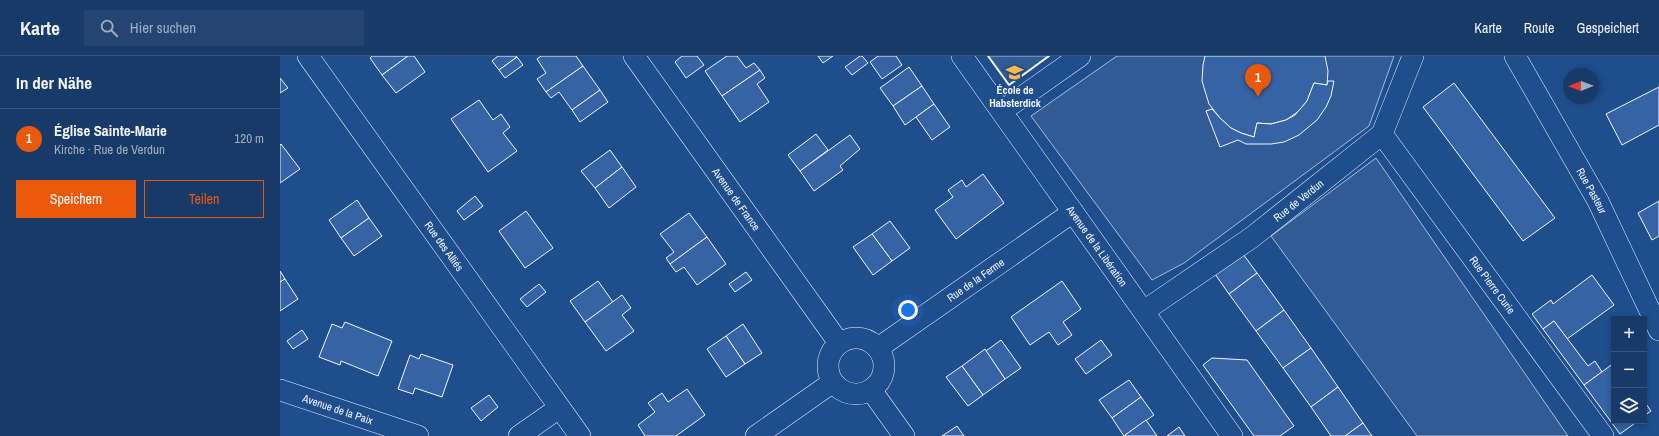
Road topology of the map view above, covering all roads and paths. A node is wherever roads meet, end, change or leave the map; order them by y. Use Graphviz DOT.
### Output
graph roads {
  1 [pos="308,56"];
  2 [pos="634,56"];
  3 [pos="962,56"];
  4 [pos="1080,56"];
  5 [pos="1413,56"];
  6 [pos="1515,56"];
  7 [pos="1002,111"];
  8 [pos="1382,134"];
  9 [pos="1073,212"];
  10 [pos="1144,312"];
  11 [pos="1659,330"];
  12 [pos="840,343"];
  13 [pos="878,348"];
  14 [pos="833,382"];
  15 [pos="280,390"];
  16 [pos="871,390"];
  17 [pos="559,408"];
  18 [pos="418,436"];
  19 [pos="519,436"];
  20 [pos="580,436"];
  21 [pos="756,436"];
  22 [pos="904,436"];
  23 [pos="1232,436"];
  24 [pos="1603,436"];
  1 -- 17 [label="street, Rue des Alliés"];
  2 -- 12 [label="street, Avenue de France"];
  3 -- 7 [label="street, Avenue de la Libération"];
  4 -- 7 [label="street"];
  5 -- 8 [label="street, Rue de Verdun"];
  6 -- 11 [label="street, Rue Pasteur"];
  7 -- 9 [label="street, Avenue de la Libération"];
  8 -- 10 [label="street, Rue de Verdun"];
  8 -- 24 [label="street, Rue Pierre Curie"];
  9 -- 10 [label="street, Avenue de la Libération"];
  9 -- 13 [label="street, Rue de la Ferme"];
  10 -- 23 [label="street, Avenue de la Libération"];
  12 -- 13 [label="street"];
  12 -- 14 [label="street"];
  13 -- 16 [label="street"];
  14 -- 16 [label="street"];
  14 -- 21 [label="street"];
  15 -- 18 [label="street, Avenue de la Paix"];
  16 -- 22 [label="street"];
  17 -- 19 [label="street"];
  17 -- 20 [label="street, Rue des Alliés"];
}
